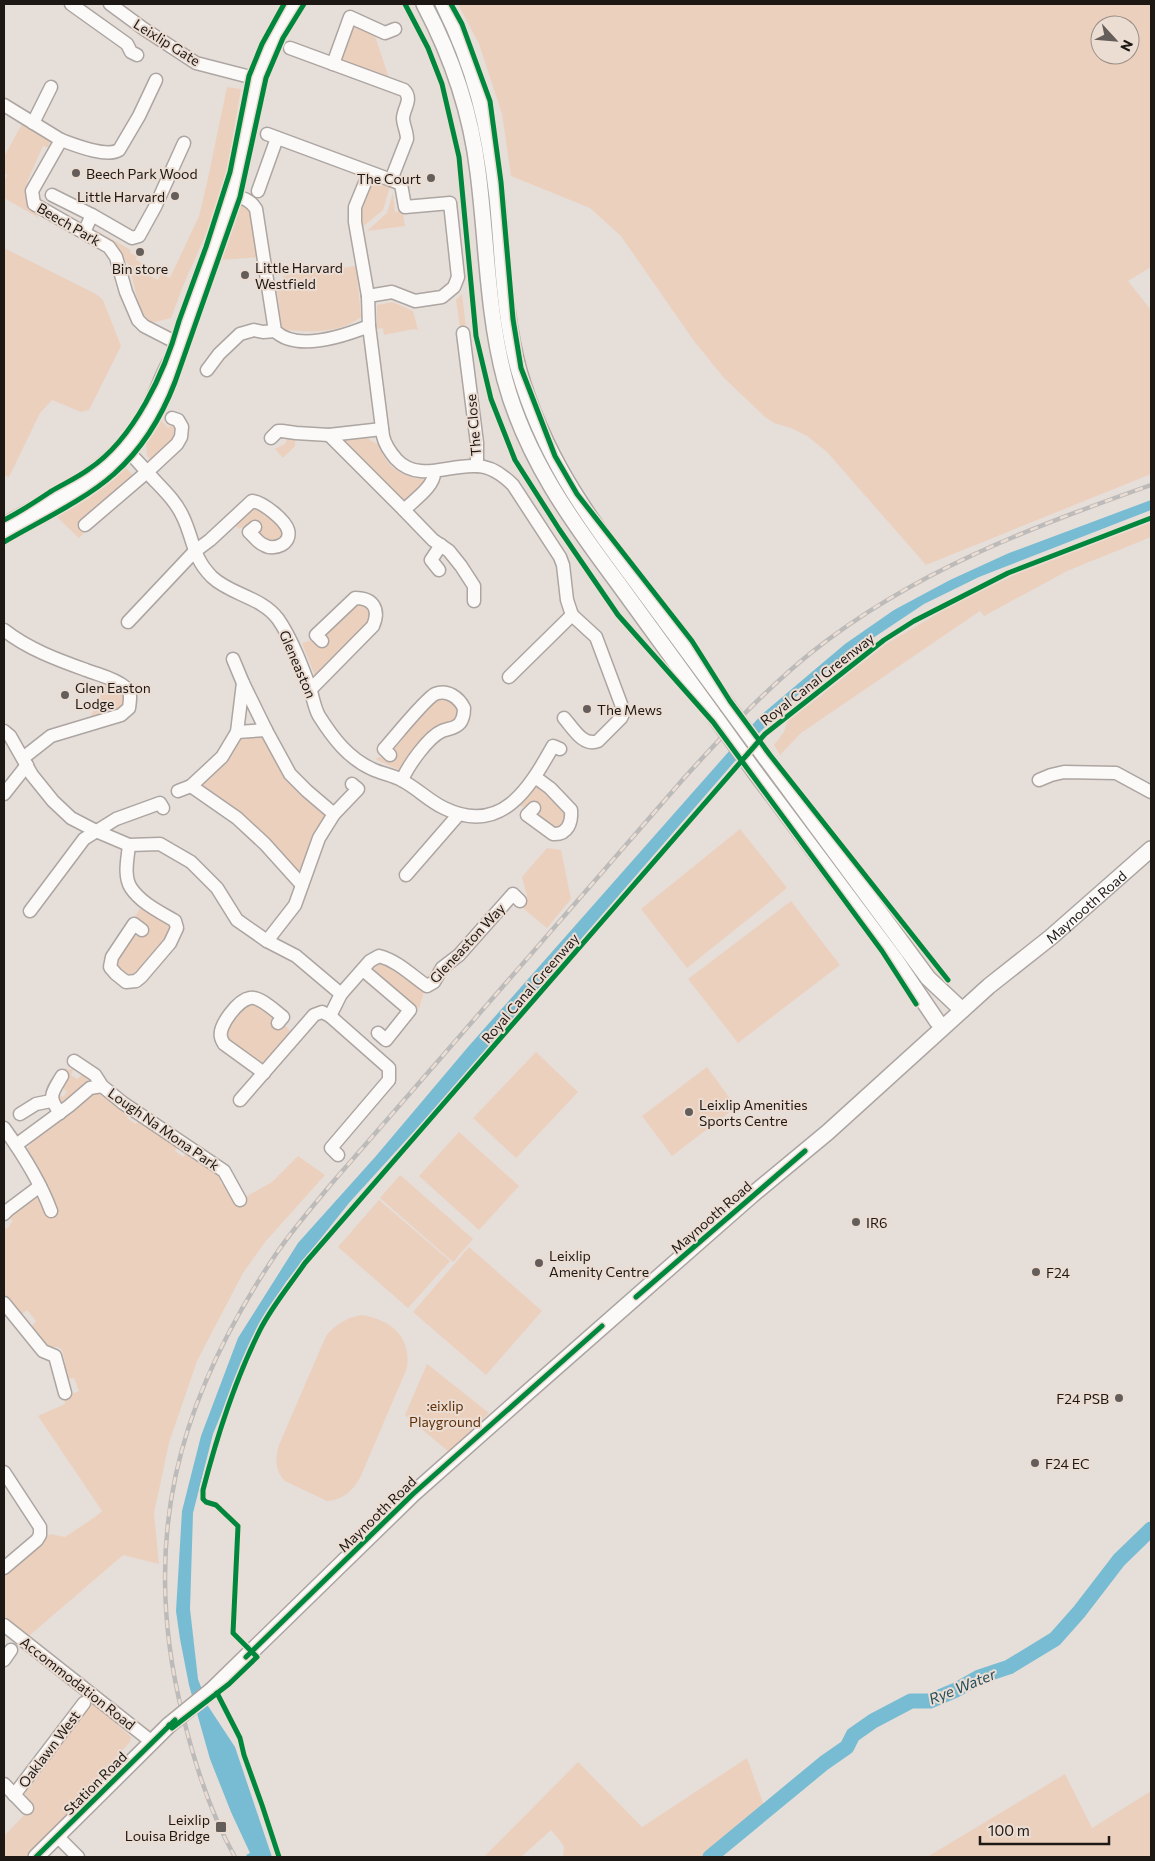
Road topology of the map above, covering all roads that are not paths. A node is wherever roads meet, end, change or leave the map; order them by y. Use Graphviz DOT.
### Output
graph roads {
  1 [pos="71,4"];
  2 [pos="110,4"];
  3 [pos="293,4"];
  4 [pos="424,4"];
  5 [pos="443,4"];
  6 [pos="395,29"];
  7 [pos="290,48"];
  8 [pos="137,55"];
  9 [pos="333,64"];
  10 [pos="258,78"];
  11 [pos="156,80"];
  12 [pos="51,87"];
  13 [pos="4,105"];
  14 [pos="33,123"];
  15 [pos="61,140"];
  16 [pos="184,143"];
  17 [pos="369,173"];
  18 [pos="391,180"];
  19 [pos="258,191"];
  20 [pos="52,194"];
  21 [pos="232,194"];
  22 [pos="92,215"];
  23 [pos="84,232"];
  24 [pos="368,296"];
  25 [pos="369,326"];
  26 [pos="275,331"];
  27 [pos="463,333"];
  28 [pos="179,344"];
  29 [pos="207,370"];
  30 [pos="172,418"];
  31 [pos="382,429"];
  32 [pos="329,435"];
  33 [pos="271,438"];
  34 [pos="125,449"];
  35 [pos="477,466"];
  36 [pos="147,472"];
  37 [pos="434,472"];
  38 [pos="404,510"];
  39 [pos="85,525"];
  40 [pos="255,527"];
  41 [pos="6,529"];
  42 [pos="440,545"];
  43 [pos="194,552"];
  44 [pos="439,570"];
  45 [pos="474,601"];
  46 [pos="572,615"];
  47 [pos="128,622"];
  48 [pos="4,630"];
  49 [pos="322,641"];
  50 [pos="233,658"];
  51 [pos="509,677"];
  52 [pos="243,683"];
  53 [pos="310,690"];
  54 [pos="564,718"];
  55 [pos="4,730"];
  56 [pos="266,730"];
  57 [pos="237,732"];
  58 [pos="560,749"];
  59 [pos="390,755"];
  60 [pos="25,762"];
  61 [pos="535,777"];
  62 [pos="402,780"];
  63 [pos="1039,780"];
  64 [pos="352,784"];
  65 [pos="191,786"];
  66 [pos="178,791"];
  67 [pos="1151,792"];
  68 [pos="4,794"];
  69 [pos="163,808"];
  70 [pos="534,808"];
  71 [pos="334,814"];
  72 [pos="459,814"];
  73 [pos="96,831"];
  74 [pos="129,845"];
  75 [pos="1151,849"];
  76 [pos="406,875"];
  77 [pos="302,885"];
  78 [pos="520,901"];
  79 [pos="30,911"];
  80 [pos="142,930"];
  81 [pos="267,941"];
  82 [pos="363,970"];
  83 [pos="341,994"];
  84 [pos="962,1010"];
  85 [pos="330,1016"];
  86 [pos="278,1023"];
  87 [pos="943,1027"];
  88 [pos="378,1033"];
  89 [pos="74,1061"];
  90 [pos="264,1073"];
  91 [pos="62,1076"];
  92 [pos="102,1086"];
  93 [pos="240,1100"];
  94 [pos="51,1101"];
  95 [pos="60,1113"];
  96 [pos="20,1114"];
  97 [pos="4,1128"];
  98 [pos="16,1145"];
  99 [pos="338,1155"];
  100 [pos="40,1186"];
  101 [pos="240,1200"];
  102 [pos="51,1211"];
  103 [pos="4,1214"];
  104 [pos="4,1303"];
  105 [pos="65,1393"];
  106 [pos="4,1472"];
  107 [pos="4,1568"];
  108 [pos="4,1625"];
  109 [pos="84,1703"];
  110 [pos="168,1726"];
  111 [pos="152,1742"];
  112 [pos="4,1784"];
  113 [pos="14,1795"];
  114 [pos="27,1808"];
  115 [pos="57,1836"];
  116 [pos="36,1857"];
  117 [pos="78,1857"];
  1 -- 8 [label="street"];
  2 -- 10 [label="street, Leixlip Gate"];
  3 -- 10 [label="street"];
  4 -- 87 [label="main road, bridge"];
  5 -- 84 [label="main road, bridge"];
  6 -- 9 [label="street"];
  7 -- 9 [label="street"];
  9 -- 18 [label="street"];
  10 -- 21 [label="street"];
  11 -- 15 [label="street"];
  12 -- 14 [label="street"];
  13 -- 14 [label="street"];
  14 -- 15 [label="street"];
  15 -- 23 [label="street, Beech Park"];
  16 -- 22 [label="street"];
  17 -- 18 [label="street"];
  17 -- 19 [label="street"];
  17 -- 24 [label="street"];
  18 -- 24 [label="street"];
  20 -- 22 [label="street"];
  21 -- 26 [label="street"];
  21 -- 28 [label="street"];
  22 -- 23 [label="street"];
  23 -- 28 [label="street, Beech Park"];
  24 -- 25 [label="street"];
  25 -- 26 [label="street"];
  25 -- 31 [label="street"];
  26 -- 29 [label="street"];
  27 -- 35 [label="street, The Close"];
  28 -- 34 [label="street"];
  30 -- 36 [label="street"];
  31 -- 32 [label="street"];
  31 -- 37 [label="street"];
  32 -- 33 [label="street"];
  32 -- 38 [label="street"];
  34 -- 36 [label="street, Gleneaston"];
  34 -- 41 [label="street"];
  34 -- 41 [label="street"];
  35 -- 37 [label="street"];
  35 -- 46 [label="street"];
  36 -- 39 [label="street"];
  36 -- 43 [label="street, Gleneaston"];
  37 -- 38 [label="street"];
  38 -- 42 [label="street"];
  40 -- 43 [label="street"];
  42 -- 44 [label="street"];
  42 -- 45 [label="street"];
  43 -- 47 [label="street"];
  43 -- 53 [label="street, Gleneaston"];
  46 -- 51 [label="street"];
  46 -- 54 [label="street"];
  48 -- 60 [label="street"];
  49 -- 53 [label="street"];
  50 -- 52 [label="street"];
  52 -- 56 [label="street"];
  52 -- 57 [label="street"];
  53 -- 62 [label="street, Gleneaston"];
  55 -- 60 [label="street"];
  56 -- 57 [label="street"];
  56 -- 71 [label="street"];
  57 -- 65 [label="street"];
  58 -- 61 [label="street"];
  59 -- 62 [label="street"];
  60 -- 68 [label="street"];
  60 -- 73 [label="street"];
  61 -- 70 [label="street"];
  61 -- 72 [label="street"];
  62 -- 72 [label="street, Gleneaston"];
  63 -- 67 [label="street"];
  64 -- 71 [label="street"];
  65 -- 66 [label="street"];
  65 -- 77 [label="street"];
  69 -- 73 [label="street"];
  71 -- 77 [label="street"];
  72 -- 76 [label="street"];
  73 -- 74 [label="street"];
  73 -- 79 [label="street"];
  74 -- 80 [label="street"];
  74 -- 81 [label="street"];
  75 -- 84 [label="main road, Maynooth Road"];
  77 -- 81 [label="street"];
  78 -- 82 [label="street, Gleneaston Way"];
  81 -- 83 [label="street"];
  82 -- 83 [label="street, Gleneaston Way"];
  82 -- 88 [label="street"];
  83 -- 85 [label="street"];
  84 -- 87 [label="main road, Maynooth Road"];
  85 -- 90 [label="street"];
  85 -- 99 [label="street"];
  86 -- 90 [label="street"];
  87 -- 110 [label="main road, Maynooth Road, bridge"];
  89 -- 92 [label="street, Lough Na Mona Park"];
  90 -- 93 [label="street"];
  91 -- 94 [label="street"];
  92 -- 95 [label="street, Lough Na Mona Park"];
  92 -- 101 [label="street, Lough Na Mona Park"];
  94 -- 95 [label="street"];
  94 -- 96 [label="street"];
  95 -- 98 [label="street, Lough Na Mona Park"];
  97 -- 98 [label="street"];
  98 -- 100 [label="street"];
  100 -- 102 [label="street"];
  100 -- 103 [label="street"];
  104 -- 105 [label="street"];
  106 -- 107 [label="street"];
  108 -- 111 [label="street, Accommodation Road"];
  109 -- 113 [label="street, Oaklawn West"];
  110 -- 111 [label="main road, Station Road"];
  111 -- 115 [label="main road, Station Road"];
  112 -- 113 [label="street, Oaklawn West"];
  113 -- 114 [label="street, Oaklawn West"];
  115 -- 116 [label="main road, Station Road"];
  115 -- 117 [label="street"];
}
